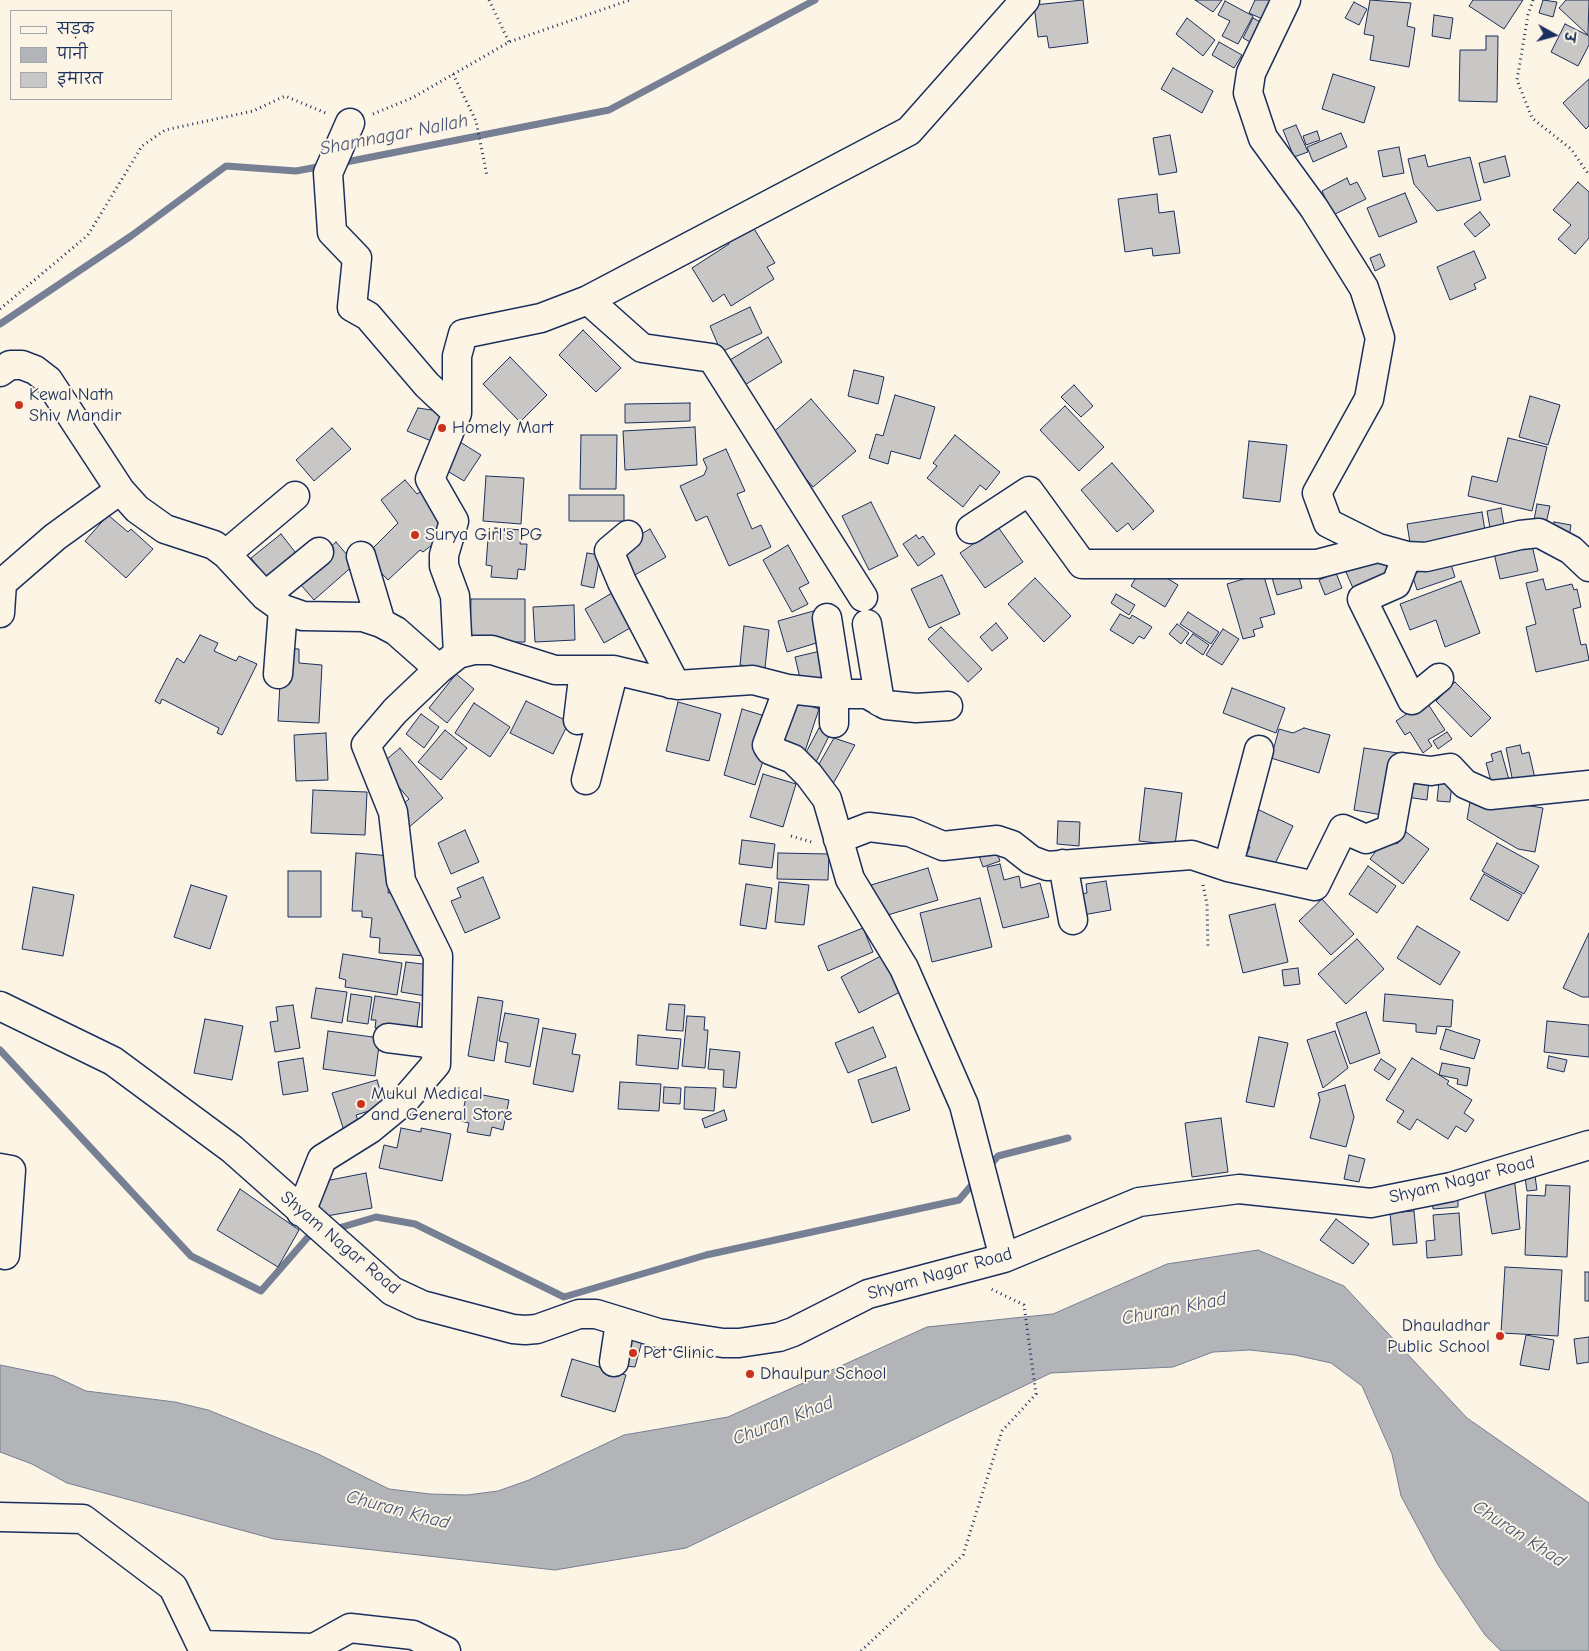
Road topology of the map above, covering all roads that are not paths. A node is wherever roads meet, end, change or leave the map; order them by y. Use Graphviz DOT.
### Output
graph roads {
  1 [pos="1025,0"];
  2 [pos="1286,0"];
  3 [pos="350,123"];
  4 [pos="588,300"];
  5 [pos="0,372"];
  6 [pos="457,413"];
  7 [pos="120,490"];
  8 [pos="295,496"];
  9 [pos="971,529"];
  10 [pos="628,535"];
  11 [pos="1378,548"];
  12 [pos="319,552"];
  13 [pos="226,554"];
  14 [pos="361,556"];
  15 [pos="1406,556"];
  16 [pos="1589,567"];
  17 [pos="358,586"];
  18 [pos="863,597"];
  19 [pos="274,603"];
  20 [pos="0,613"];
  21 [pos="827,618"];
  22 [pos="374,621"];
  23 [pos="867,624"];
  24 [pos="448,662"];
  25 [pos="584,670"];
  26 [pos="614,670"];
  27 [pos="278,674"];
  28 [pos="1439,678"];
  29 [pos="670,684"];
  30 [pos="788,689"];
  31 [pos="836,694"];
  32 [pos="880,702"];
  33 [pos="948,706"];
  34 [pos="578,720"];
  35 [pos="834,723"];
  36 [pos="1259,750"];
  37 [pos="586,780"];
  38 [pos="1589,786"];
  39 [pos="838,839"];
  40 [pos="1063,864"];
  41 [pos="1228,867"];
  42 [pos="1072,920"];
  43 [pos="0,1006"];
  44 [pos="388,1038"];
  45 [pos="436,1044"];
  46 [pos="1589,1145"];
  47 [pos="0,1168"];
  48 [pos="301,1212"];
  49 [pos="5,1255"];
  50 [pos="1004,1258"];
  51 [pos="620,1322"];
  52 [pos="614,1362"];
  53 [pos="0,1516"];
  54 [pos="446,1651"];
  1 -- 4 [label="street"];
  2 -- 11 [label="street"];
  3 -- 6 [label="street"];
  4 -- 6 [label="street"];
  4 -- 18 [label="street"];
  5 -- 7 [label="street"];
  6 -- 24 [label="street"];
  7 -- 13 [label="street"];
  7 -- 20 [label="street"];
  8 -- 13 [label="street"];
  9 -- 11 [label="street"];
  10 -- 29 [label="street"];
  11 -- 15 [label="street"];
  12 -- 19 [label="street"];
  13 -- 19 [label="street"];
  14 -- 22 [label="street"];
  15 -- 16 [label="street"];
  15 -- 28 [label="street"];
  17 -- 22 [label="street"];
  19 -- 22 [label="street"];
  19 -- 27 [label="street"];
  21 -- 31 [label="street"];
  22 -- 24 [label="street"];
  23 -- 32 [label="street"];
  24 -- 25 [label="street"];
  24 -- 45 [label="street"];
  25 -- 26 [label="street"];
  25 -- 34 [label="street"];
  26 -- 29 [label="street"];
  26 -- 37 [label="street"];
  29 -- 30 [label="street"];
  30 -- 31 [label="street"];
  30 -- 39 [label="street"];
  31 -- 32 [label="street"];
  31 -- 35 [label="street"];
  32 -- 33 [label="street"];
  36 -- 41 [label="street"];
  38 -- 41 [label="street"];
  39 -- 40 [label="street"];
  39 -- 50 [label="street"];
  40 -- 41 [label="street"];
  40 -- 42 [label="street"];
  43 -- 48 [label="street, Shyam Nagar Road"];
  44 -- 45 [label="street"];
  45 -- 48 [label="street"];
  46 -- 50 [label="street, Shyam Nagar Road"];
  47 -- 49 [label="street"];
  48 -- 51 [label="street, Shyam Nagar Road"];
  50 -- 51 [label="street, Shyam Nagar Road"];
  51 -- 52 [label="street"];
  53 -- 54 [label="street"];
}
